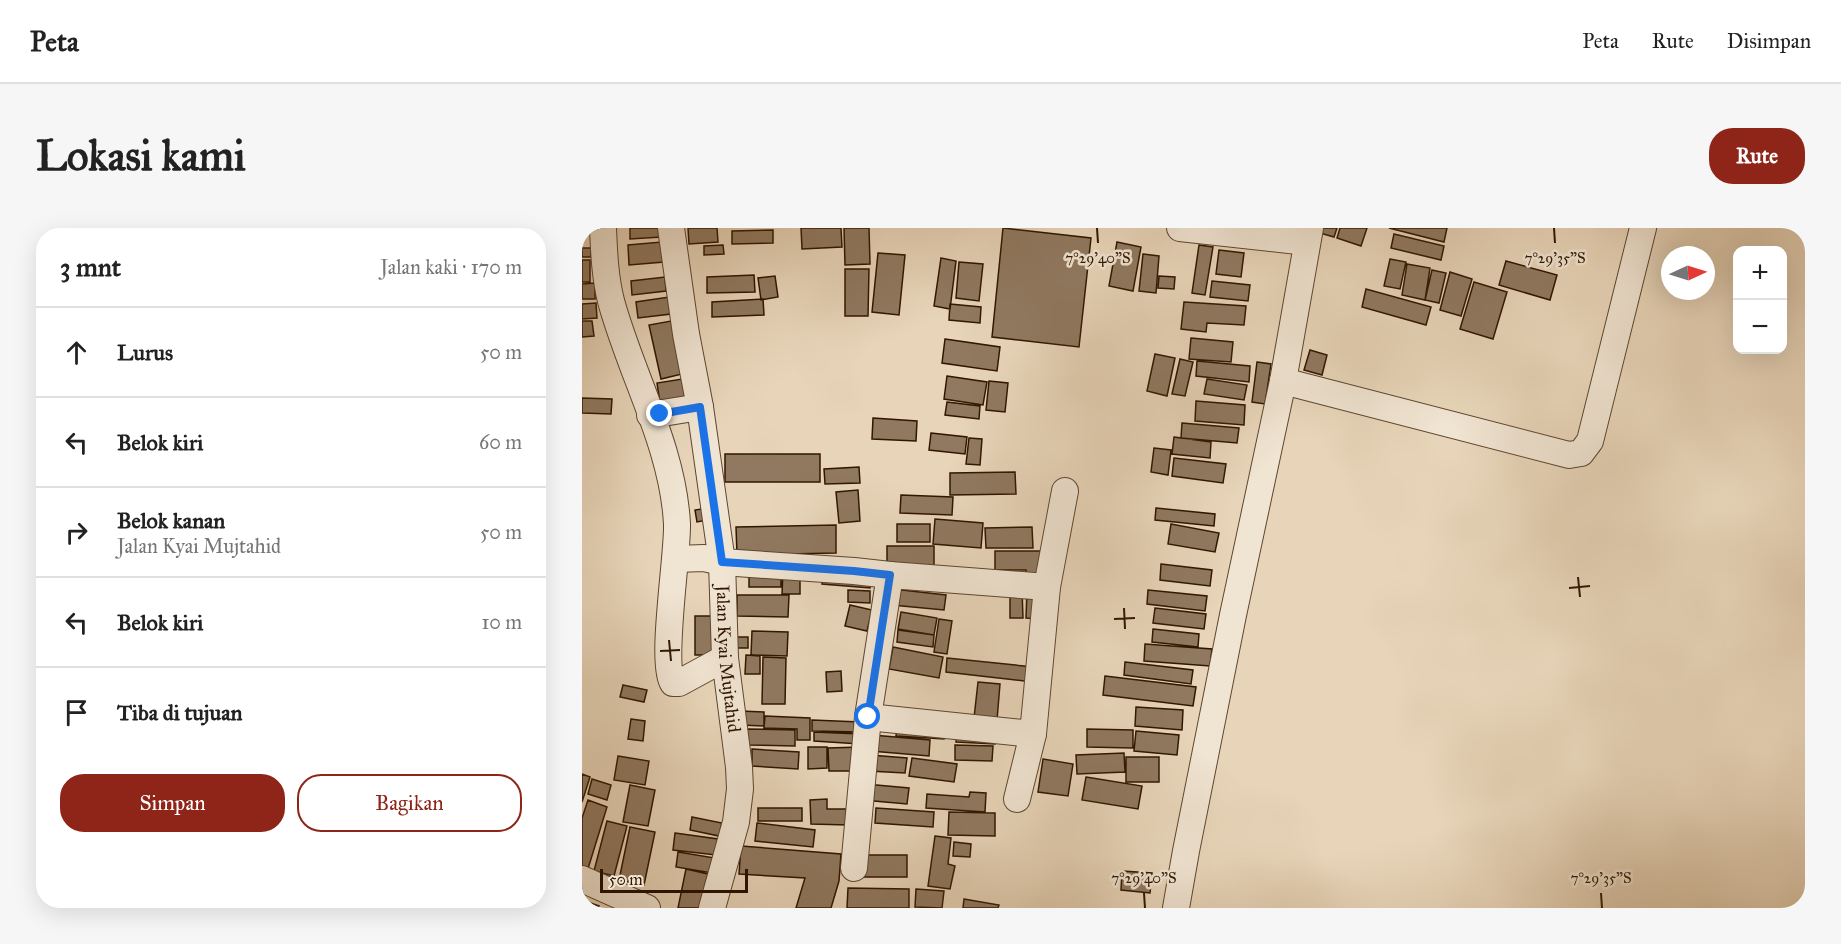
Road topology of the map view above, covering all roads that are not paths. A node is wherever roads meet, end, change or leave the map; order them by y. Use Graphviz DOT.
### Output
graph roads {
  1 [pos="603,228"];
  2 [pos="671,228"];
  3 [pos="1180,228"];
  4 [pos="1637,229"];
  5 [pos="1308,235"];
  6 [pos="1283,381"];
  7 [pos="694,408"];
  8 [pos="655,414"];
  9 [pos="1065,491"];
  10 [pos="695,559"];
  11 [pos="890,575"];
  12 [pos="1047,587"];
  13 [pos="719,661"];
  14 [pos="868,717"];
  15 [pos="1033,734"];
  16 [pos="1017,799"];
  17 [pos="854,868"];
  18 [pos="582,879"];
  19 [pos="647,908"];
  20 [pos="712,908"];
  21 [pos="1176,908"];
  1 -- 8 [label="street"];
  2 -- 7 [label="street, Jalan Kyai Mujtahid"];
  3 -- 5 [label="street"];
  4 -- 6 [label="street"];
  5 -- 6 [label="street"];
  6 -- 21 [label="street"];
  7 -- 8 [label="street"];
  7 -- 10 [label="street, Jalan Kyai Mujtahid"];
  8 -- 10 [label="street"];
  9 -- 12 [label="street"];
  10 -- 11 [label="street"];
  10 -- 13 [label="street, Jalan Kyai Mujtahid"];
  10 -- 13 [label="street"];
  11 -- 12 [label="street"];
  11 -- 14 [label="street"];
  12 -- 15 [label="street"];
  13 -- 20 [label="street, Jalan Kyai Mujtahid"];
  14 -- 15 [label="street"];
  14 -- 17 [label="street"];
  15 -- 16 [label="street"];
  18 -- 19 [label="street"];
}
